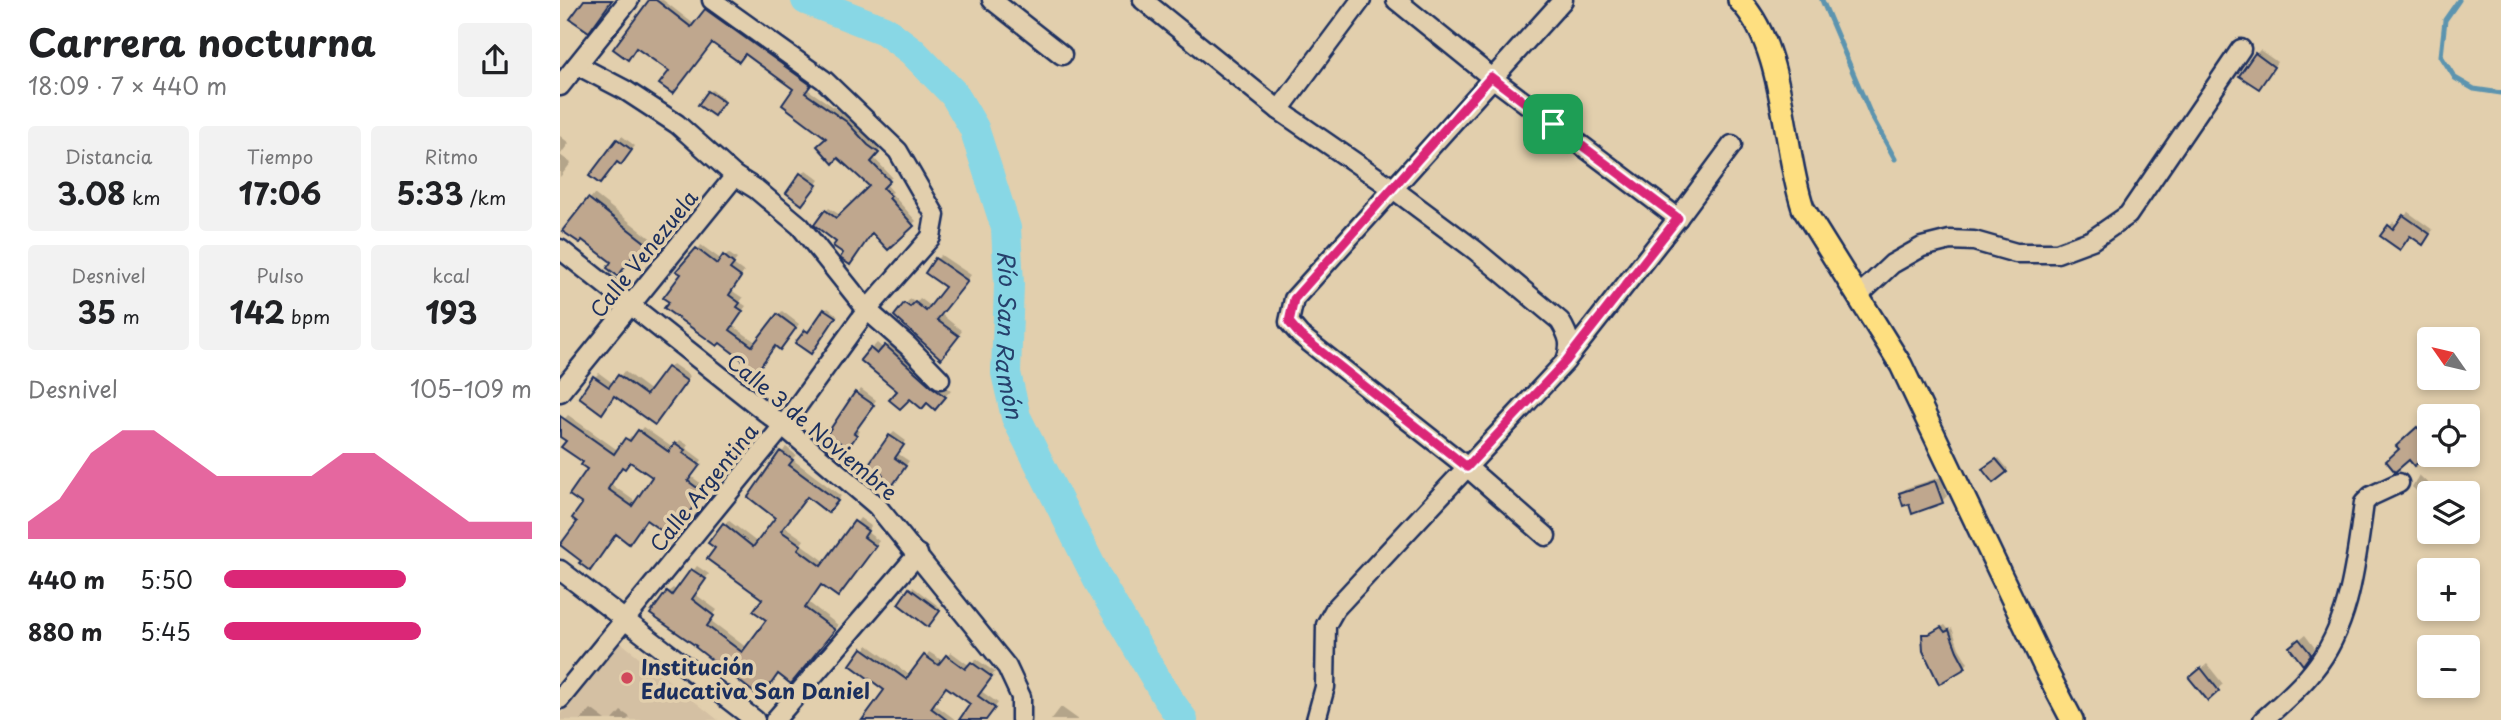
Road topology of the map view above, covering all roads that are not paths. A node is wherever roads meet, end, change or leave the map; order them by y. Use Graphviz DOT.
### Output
graph roads {
  1 [pos="629,0"];
  2 [pos="712,0"];
  3 [pos="992,0"];
  4 [pos="1361,0"];
  5 [pos="1396,0"];
  6 [pos="1563,0"];
  7 [pos="1154,3"];
  8 [pos="1745,4"];
  9 [pos="2241,50"];
  10 [pos="1062,55"];
  11 [pos="577,65"];
  12 [pos="1491,77"];
  13 [pos="560,86"];
  14 [pos="1279,110"];
  15 [pos="1732,145"];
  16 [pos="735,176"];
  17 [pos="1392,188"];
  18 [pos="1678,218"];
  19 [pos="560,249"];
  20 [pos="1858,296"];
  21 [pos="629,305"];
  22 [pos="867,310"];
  23 [pos="1566,361"];
  24 [pos="940,379"];
  25 [pos="560,392"];
  26 [pos="783,426"];
  27 [pos="1467,467"];
  28 [pos="2399,483"];
  29 [pos="1546,536"];
  30 [pos="918,554"];
  31 [pos="560,570"];
  32 [pos="624,619"];
  33 [pos="560,699"];
  34 [pos="755,720"];
  35 [pos="775,720"];
  36 [pos="1021,720"];
  37 [pos="1316,720"];
  38 [pos="2072,720"];
  39 [pos="2263,720"];
  1 -- 11 [label="street"];
  2 -- 22 [label="street, Calle Argentina"];
  3 -- 10 [label="street"];
  4 -- 14 [label="street"];
  5 -- 12 [label="street"];
  6 -- 12 [label="street"];
  7 -- 14 [label="street"];
  8 -- 20 [label="main road"];
  9 -- 20 [label="street"];
  11 -- 13 [label="street"];
  11 -- 16 [label="street"];
  12 -- 17 [label="street"];
  12 -- 18 [label="street"];
  14 -- 17 [label="street"];
  15 -- 18 [label="street"];
  16 -- 21 [label="street, Calle Venezuela"];
  16 -- 22 [label="street"];
  17 -- 23 [label="street"];
  17 -- 27 [label="street"];
  18 -- 23 [label="street"];
  19 -- 21 [label="street, Calle 3 de Noviembre"];
  20 -- 38 [label="main road"];
  21 -- 25 [label="street, Calle Venezuela"];
  21 -- 26 [label="street, Calle 3 de Noviembre"];
  22 -- 24 [label="street"];
  22 -- 26 [label="street, Calle Argentina"];
  23 -- 27 [label="street"];
  26 -- 30 [label="street, Calle 3 de Noviembre"];
  26 -- 32 [label="street, Calle Argentina"];
  27 -- 29 [label="street"];
  27 -- 37 [label="street"];
  28 -- 39 [label="street"];
  30 -- 35 [label="street"];
  30 -- 36 [label="street, Calle 3 de Noviembre"];
  31 -- 32 [label="street"];
  32 -- 33 [label="street, Calle Argentina"];
  32 -- 34 [label="street"];
}
